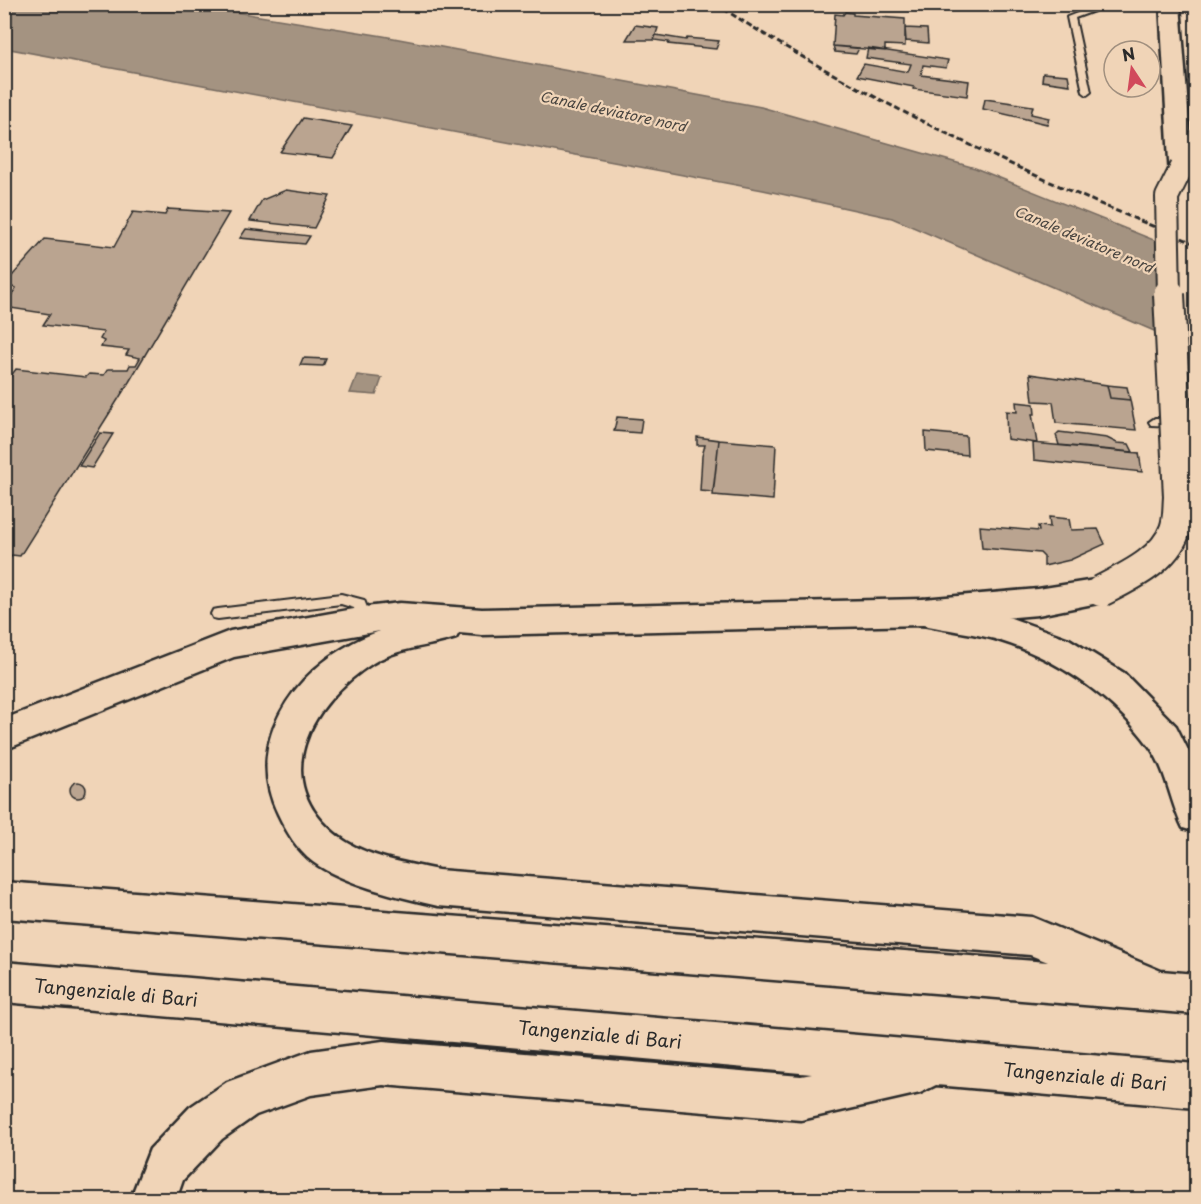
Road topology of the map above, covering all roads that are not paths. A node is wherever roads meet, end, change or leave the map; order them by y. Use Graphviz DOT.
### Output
graph roads {
  1 [pos="1087,4"];
  2 [pos="1170,4"];
  3 [pos="1087,92"];
  4 [pos="1182,167"];
  5 [pos="1197,388"];
  6 [pos="1155,422"];
  7 [pos="1197,423"];
  8 [pos="923,612"];
  9 [pos="218,614"];
  10 [pos="365,620"];
  11 [pos="482,622"];
  12 [pos="4,735"];
  13 [pos="1197,816"];
  14 [pos="4,900"];
  15 [pos="4,982"];
  16 [pos="1178,992"];
  17 [pos="950,1064"];
  18 [pos="1197,1086"];
  19 [pos="153,1200"];
  1 -- 3 [label="lane"];
  2 -- 4 [label="main road"];
  4 -- 5 [label="main road"];
  4 -- 8 [label="main road, bridge"];
  6 -- 7 [label="lane"];
  8 -- 11 [label="main road"];
  8 -- 13 [label="main road"];
  9 -- 10 [label="lane"];
  10 -- 11 [label="main road"];
  10 -- 12 [label="main road"];
  11 -- 16 [label="main road"];
  14 -- 16 [label="main road"];
  15 -- 17 [label="main road, Tangenziale di Bari"];
  17 -- 18 [label="main road, Tangenziale di Bari"];
  17 -- 19 [label="main road"];
}
